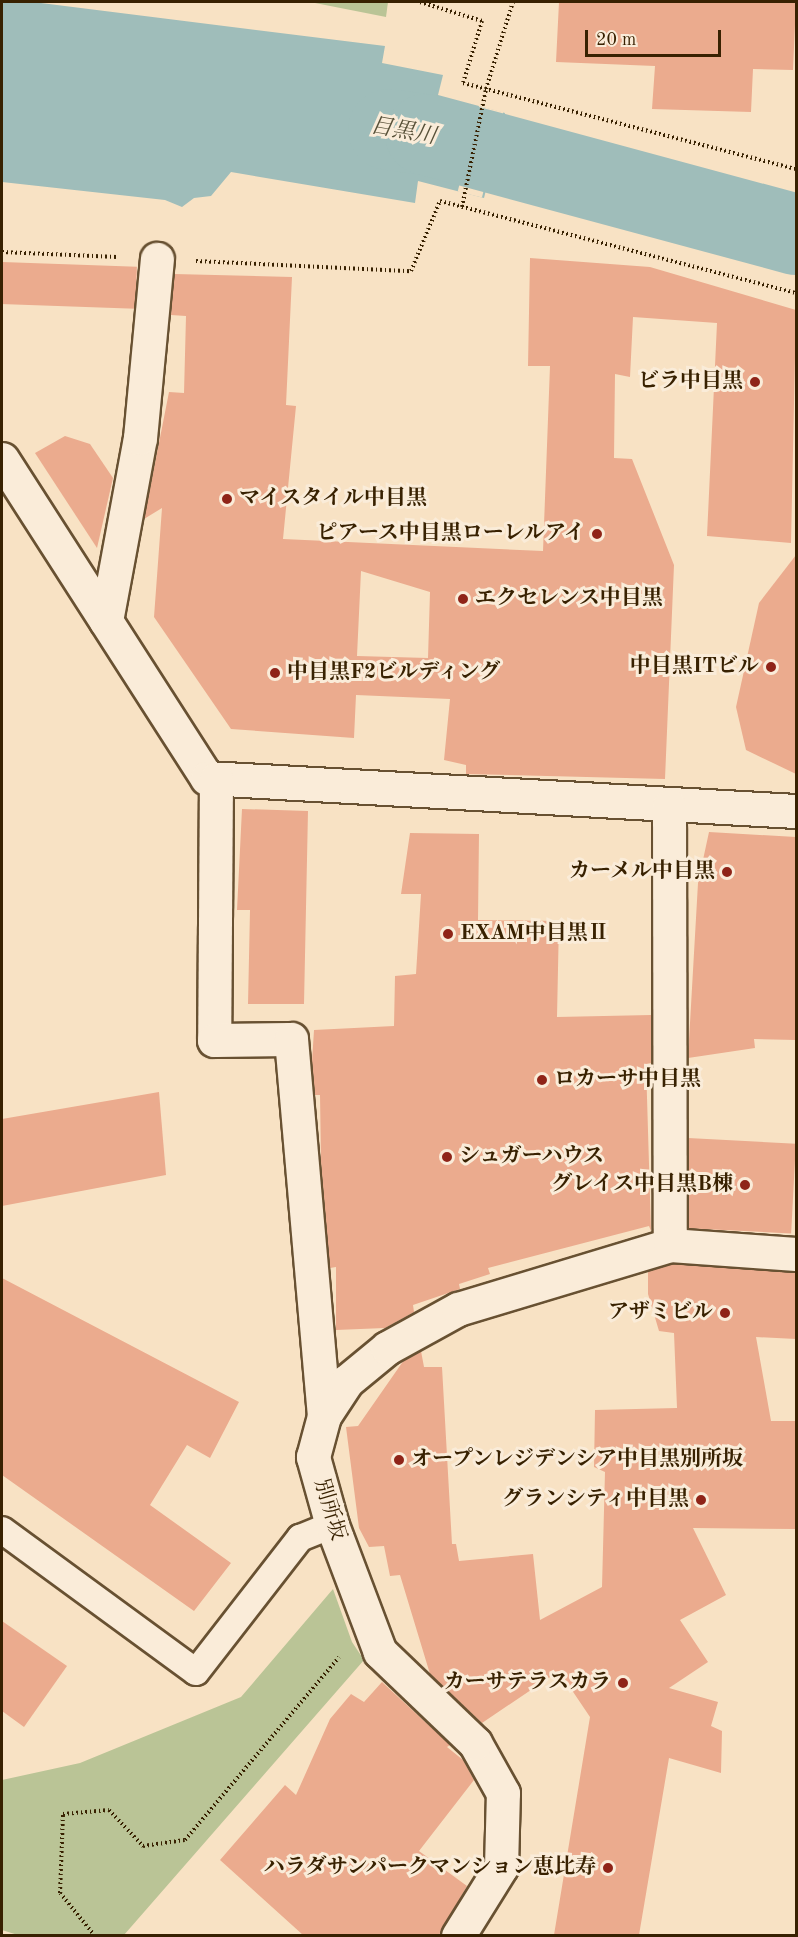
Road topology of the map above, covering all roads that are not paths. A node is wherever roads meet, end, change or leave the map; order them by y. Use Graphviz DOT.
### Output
graph roads {
  1 [pos="157,259"];
  2 [pos="2,459"];
  3 [pos="106,621"];
  4 [pos="216,779"];
  5 [pos="669,806"];
  6 [pos="796,811"];
  7 [pos="670,1245"];
  8 [pos="796,1254"];
  9 [pos="324,1416"];
  10 [pos="332,1525"];
  11 [pos="2,1530"];
  12 [pos="458,1935"];
  1 -- 3 [label="street"];
  2 -- 3 [label="street"];
  3 -- 4 [label="street"];
  4 -- 5 [label="street"];
  4 -- 9 [label="street"];
  5 -- 6 [label="street"];
  5 -- 7 [label="street"];
  7 -- 8 [label="street"];
  7 -- 9 [label="street, 別所坂"];
  9 -- 10 [label="street, 別所坂"];
  10 -- 11 [label="lane"];
  10 -- 12 [label="street, 別所坂"];
}
